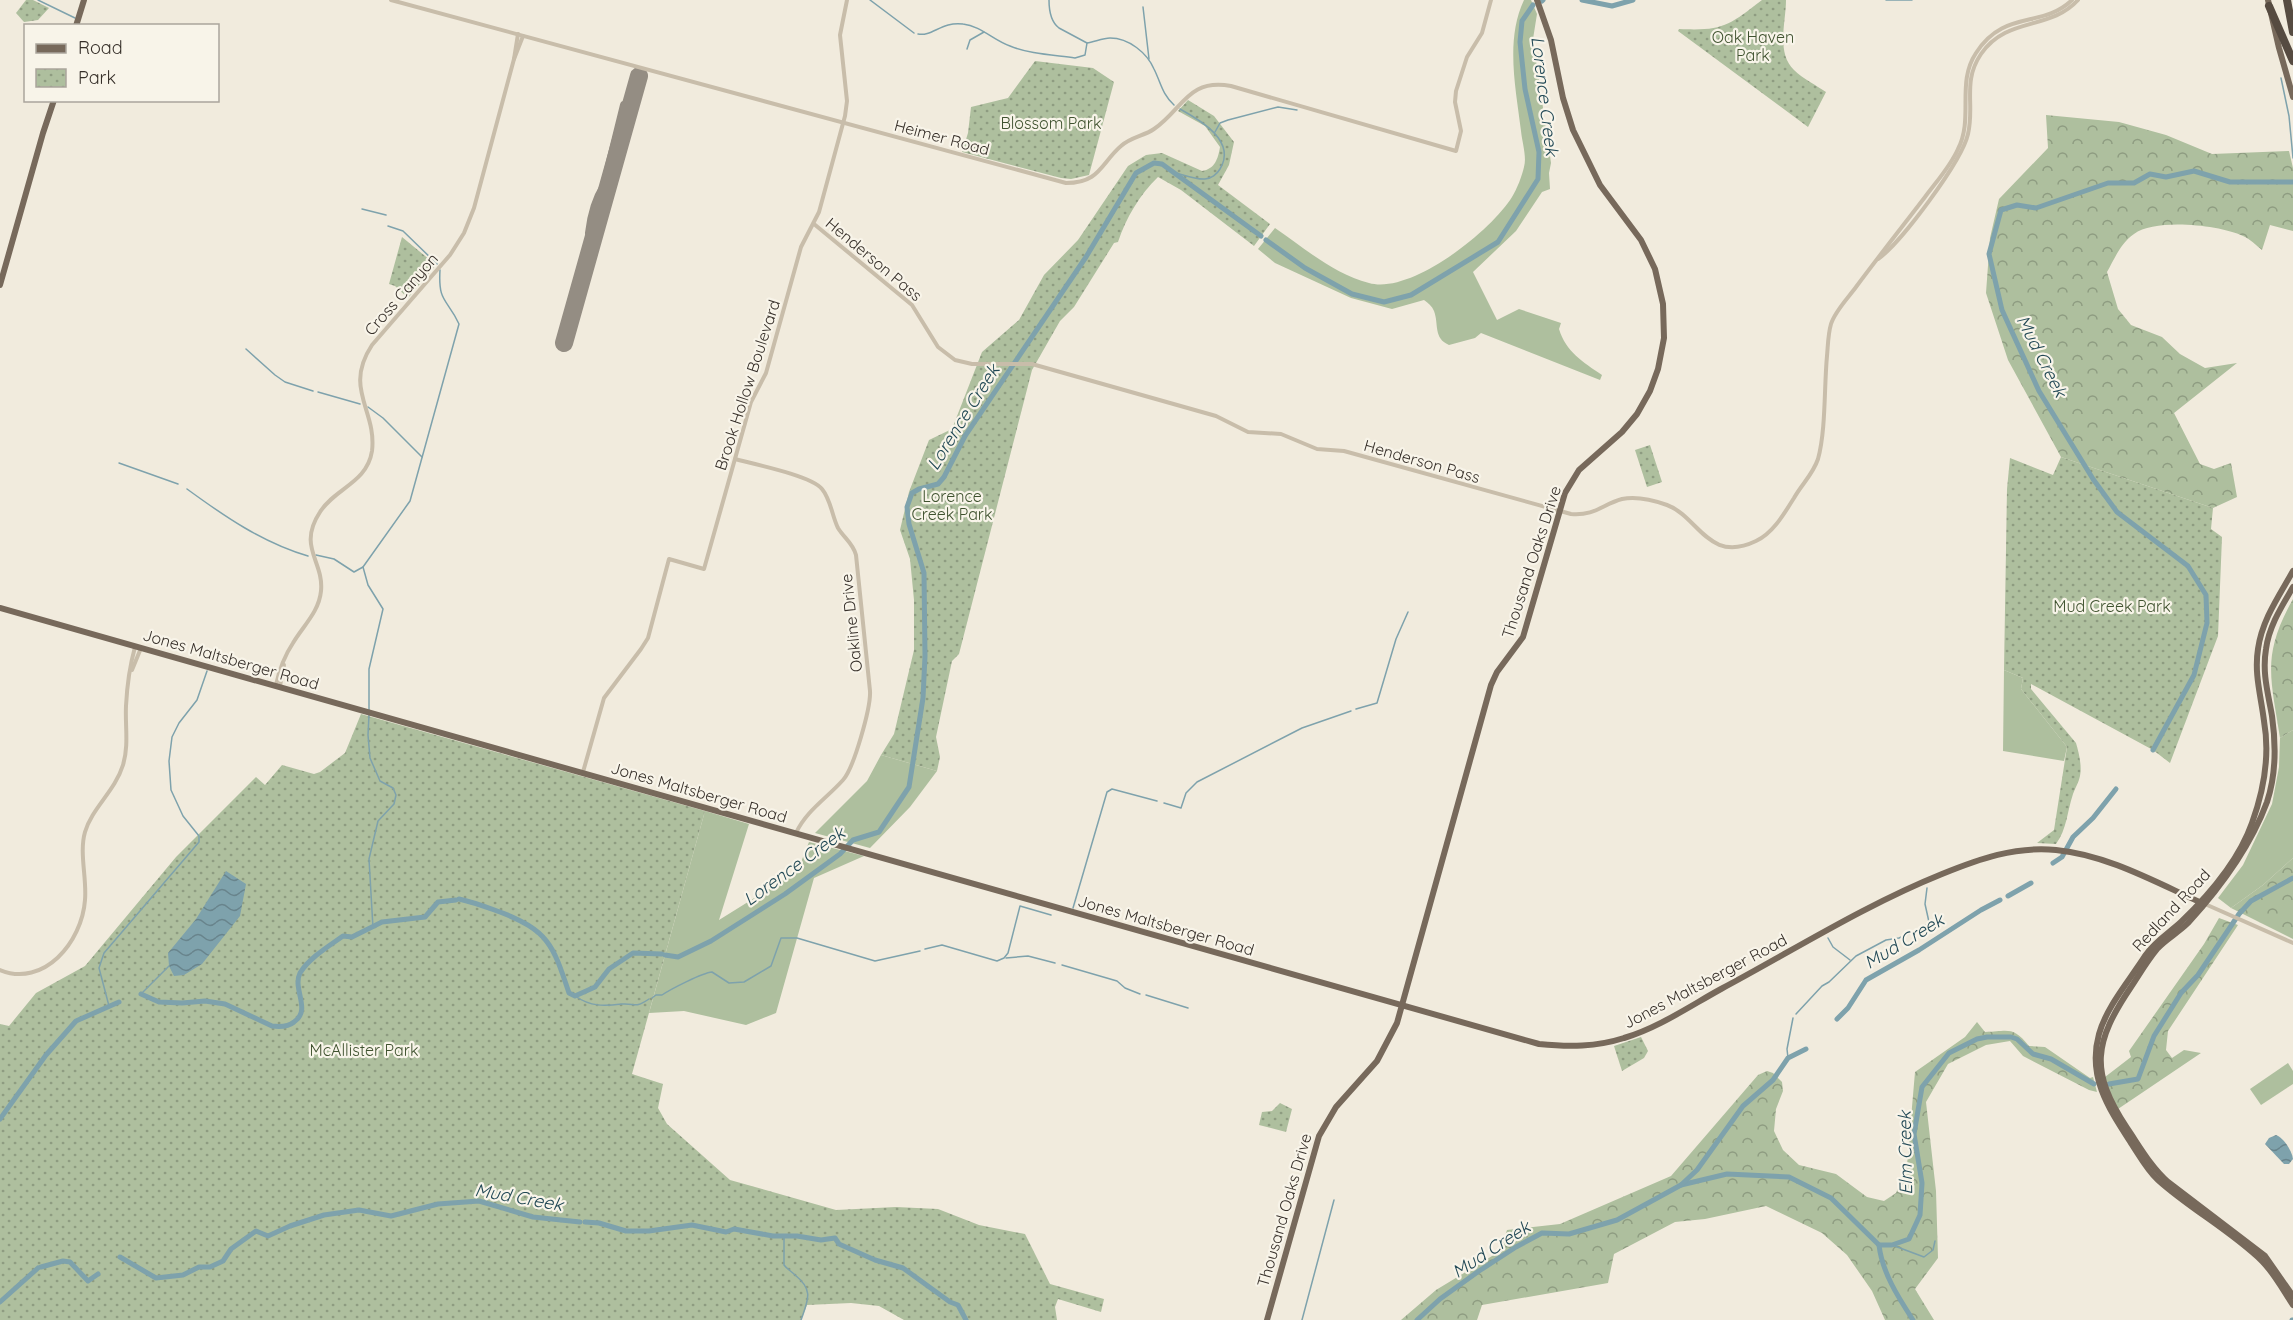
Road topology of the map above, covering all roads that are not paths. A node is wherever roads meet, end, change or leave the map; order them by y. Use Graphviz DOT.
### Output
graph roads {
  1 [pos="84,0"];
  2 [pos="391,0"];
  3 [pos="847,0"];
  4 [pos="1491,0"];
  5 [pos="1537,0"];
  6 [pos="2072,0"];
  7 [pos="2078,0"];
  8 [pos="2287,0"];
  9 [pos="2269,3"];
  10 [pos="77,24"];
  11 [pos="2293,32"];
  12 [pos="521,35"];
  13 [pos="2293,61"];
  14 [pos="2293,97"];
  15 [pos="53,102"];
  16 [pos="843,122"];
  17 [pos="814,224"];
  18 [pos="12,247"];
  19 [pos="1876,260"];
  20 [pos="0,272"];
  21 [pos="0,285"];
  22 [pos="735,459"];
  23 [pos="1558,511"];
  24 [pos="2293,570"];
  25 [pos="2293,587"];
  26 [pos="2275,603"];
  27 [pos="2281,607"];
  28 [pos="0,608"];
  29 [pos="138,647"];
  30 [pos="2256,669"];
  31 [pos="2264,669"];
  32 [pos="278,686"];
  33 [pos="583,772"];
  34 [pos="796,833"];
  35 [pos="2202,903"];
  36 [pos="2293,943"];
  37 [pos="0,970"];
  38 [pos="1401,1005"];
  39 [pos="2293,1296"];
  40 [pos="2293,1305"];
  41 [pos="1267,1320"];
  1 -- 10 [label="main road"];
  2 -- 12 [label="street, Heimer Road"];
  3 -- 16 [label="street, Brook Hollow Boulevard"];
  4 -- 16 [label="street, Heimer Road"];
  5 -- 23 [label="main road, Thousand Oaks Drive"];
  6 -- 19 [label="street, Henderson Pass"];
  7 -- 19 [label="street, Henderson Pass"];
  8 -- 11 [label="highway"];
  9 -- 13 [label="highway"];
  9 -- 14 [label="main road"];
  12 -- 16 [label="street, Heimer Road"];
  12 -- 32 [label="street, Cross Canyon"];
  15 -- 18 [label="main road"];
  16 -- 17 [label="street, Brook Hollow Boulevard"];
  17 -- 22 [label="street, Brook Hollow Boulevard"];
  17 -- 23 [label="street, Henderson Pass"];
  18 -- 20 [label="street"];
  18 -- 21 [label="main road"];
  19 -- 23 [label="street, Henderson Pass"];
  22 -- 33 [label="street, Brook Hollow Boulevard"];
  22 -- 34 [label="street, Oakline Drive"];
  23 -- 38 [label="main road, Thousand Oaks Drive"];
  24 -- 26 [label="main road, Redland Road"];
  25 -- 27 [label="main road, Redland Road"];
  26 -- 27 [label="main road"];
  26 -- 30 [label="main road, Redland Road"];
  27 -- 31 [label="main road, Redland Road"];
  28 -- 29 [label="main road, Jones Maltsberger Road"];
  29 -- 32 [label="main road, Jones Maltsberger Road"];
  29 -- 37 [label="street"];
  30 -- 31 [label="main road"];
  30 -- 35 [label="main road, Redland Road"];
  31 -- 35 [label="main road, Redland Road"];
  32 -- 33 [label="main road, Jones Maltsberger Road"];
  33 -- 34 [label="main road, Jones Maltsberger Road"];
  34 -- 38 [label="main road, Jones Maltsberger Road"];
  35 -- 36 [label="street, Jones Maltsberger Road"];
  35 -- 38 [label="main road, Jones Maltsberger Road"];
  35 -- 39 [label="main road, Redland Road"];
  35 -- 40 [label="main road, Redland Road"];
  38 -- 41 [label="main road, Thousand Oaks Drive"];
}
